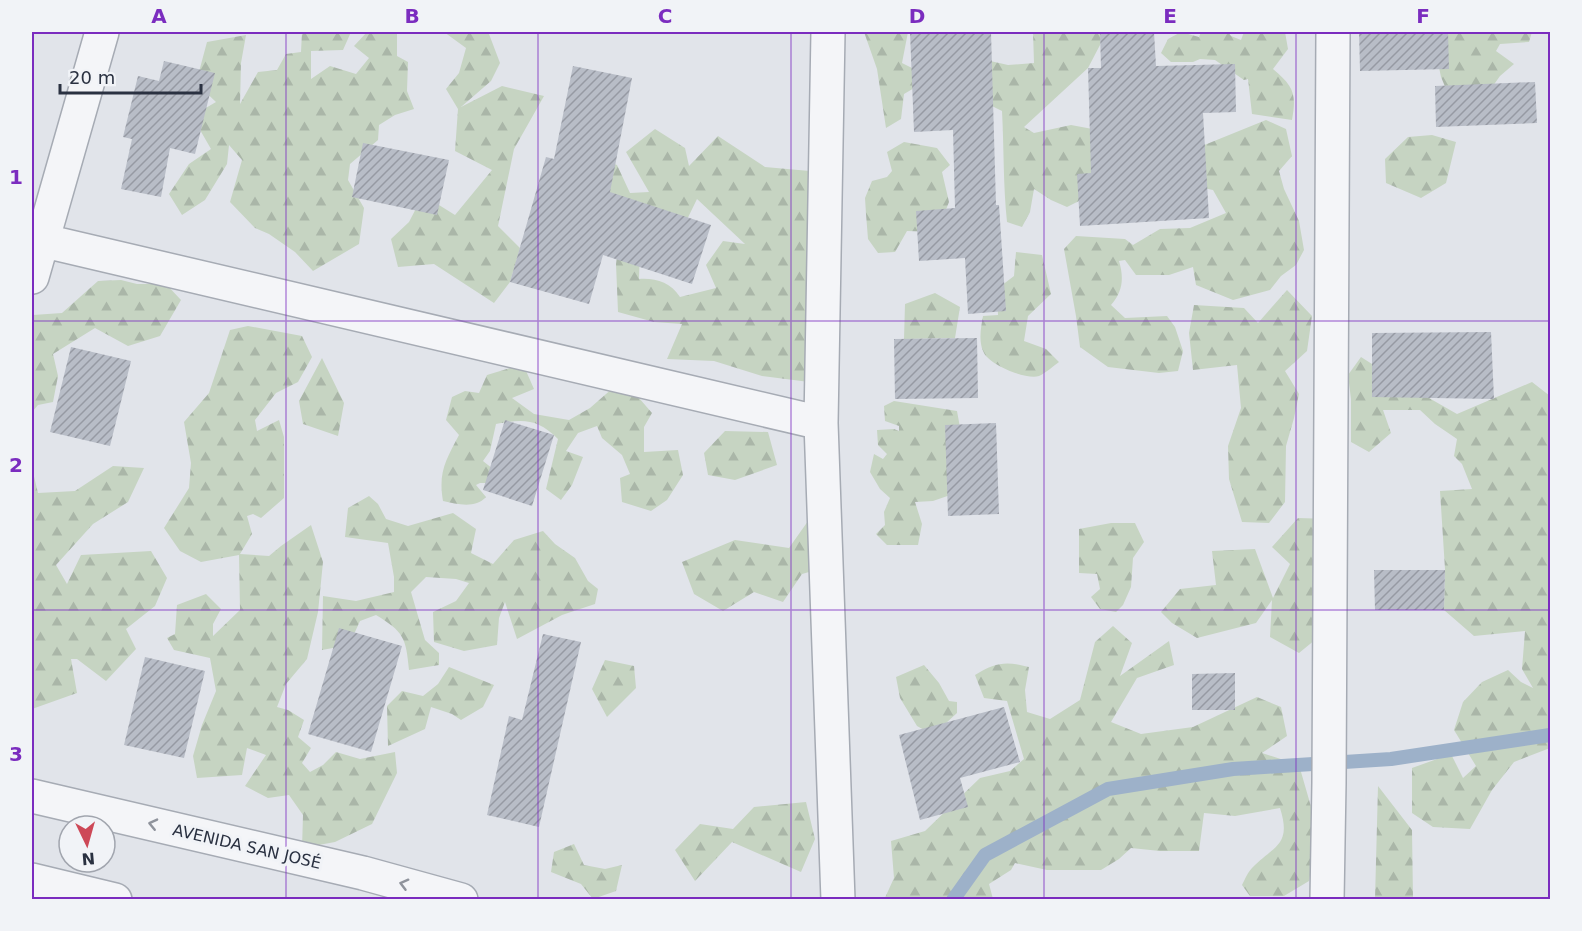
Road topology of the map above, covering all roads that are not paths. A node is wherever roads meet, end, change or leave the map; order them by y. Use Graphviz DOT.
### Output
graph roads {
  1 [pos="102,32"];
  2 [pos="828,32"];
  3 [pos="1333,32"];
  4 [pos="37,239"];
  5 [pos="32,277"];
  6 [pos="821,423"];
  7 [pos="32,796"];
  8 [pos="32,880"];
  9 [pos="115,900"];
  10 [pos="461,900"];
  11 [pos="838,900"];
  12 [pos="1327,900"];
  1 -- 4 [label="street"];
  2 -- 6 [label="street"];
  3 -- 12 [label="street"];
  4 -- 5 [label="street"];
  4 -- 6 [label="street"];
  6 -- 11 [label="street"];
  10 -- 7 [label="street, AVENIDA SAN JOSÉ, one-way"];
  8 -- 9 [label="street"];
}
